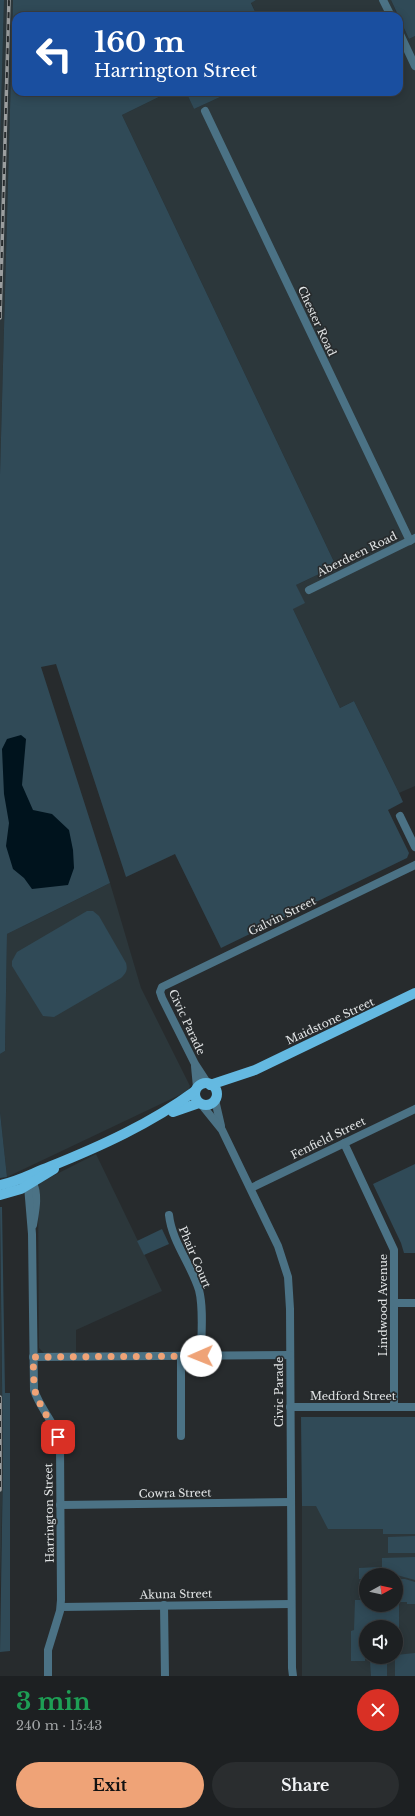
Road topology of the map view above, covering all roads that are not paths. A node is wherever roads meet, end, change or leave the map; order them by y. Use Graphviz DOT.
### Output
graph roads {
  1 [pos="384,0"];
  2 [pos="389,12"];
  3 [pos="403,40"];
  4 [pos="415,66"];
  5 [pos="205,111"];
  6 [pos="412,540"];
  7 [pos="309,590"];
  8 [pos="400,816"];
  9 [pos="415,847"];
  10 [pos="415,865"];
  11 [pos="160,989"];
  12 [pos="415,994"];
  13 [pos="195,1064"];
  14 [pos="255,1070"];
  15 [pos="209,1084"];
  16 [pos="196,1089"];
  17 [pos="215,1098"];
  18 [pos="200,1103"];
  19 [pos="415,1109"];
  20 [pos="157,1117"];
  21 [pos="222,1130"];
  22 [pos="344,1143"];
  23 [pos="29,1181"];
  24 [pos="0,1185"];
  25 [pos="250,1188"];
  26 [pos="0,1195"];
  27 [pos="169,1215"];
  28 [pos="394,1303"];
  29 [pos="415,1303"];
  30 [pos="290,1355"];
  31 [pos="180,1356"];
  32 [pos="201,1356"];
  33 [pos="33,1357"];
  34 [pos="290,1407"];
  35 [pos="394,1407"];
  36 [pos="415,1407"];
  37 [pos="181,1436"];
  38 [pos="291,1502"];
  39 [pos="60,1505"];
  40 [pos="291,1604"];
  41 [pos="164,1605"];
  42 [pos="61,1607"];
  43 [pos="291,1673"];
  44 [pos="48,1676"];
  45 [pos="165,1676"];
  1 -- 2 [label="street"];
  3 -- 4 [label="street"];
  5 -- 6 [label="street, Chester Road"];
  6 -- 7 [label="street, Aberdeen Road"];
  8 -- 9 [label="street"];
  10 -- 11 [label="street, Galvin Street"];
  11 -- 13 [label="street, Civic Parade"];
  12 -- 14 [label="main road, Maidstone Street"];
  13 -- 15 [label="street, Civic Parade"];
  13 -- 16 [label="street, Civic Parade"];
  14 -- 15 [label="main road, Maidstone Street"];
  14 -- 17 [label="main road, Maidstone Street"];
  15 -- 16 [label="main road"];
  15 -- 17 [label="main road"];
  16 -- 18 [label="main road"];
  16 -- 20 [label="main road"];
  17 -- 18 [label="main road"];
  17 -- 21 [label="street, Civic Parade"];
  18 -- 20 [label="main road"];
  18 -- 21 [label="street, Civic Parade"];
  19 -- 22 [label="street, Fenfield Street"];
  20 -- 23 [label="main road"];
  21 -- 25 [label="street, Civic Parade"];
  22 -- 25 [label="street, Fenfield Street"];
  22 -- 28 [label="street, Lindwood Avenue"];
  23 -- 24 [label="main road"];
  23 -- 26 [label="main road"];
  23 -- 33 [label="street, Harrington Street"];
  25 -- 30 [label="street, Civic Parade"];
  27 -- 32 [label="street, Phair Court"];
  28 -- 29 [label="street"];
  28 -- 35 [label="street, Lindwood Avenue"];
  30 -- 32 [label="street"];
  30 -- 34 [label="street, Civic Parade"];
  31 -- 32 [label="street"];
  31 -- 33 [label="street"];
  31 -- 37 [label="street"];
  33 -- 39 [label="street, Harrington Street"];
  34 -- 35 [label="street, Medford Street"];
  34 -- 38 [label="street, Civic Parade"];
  35 -- 36 [label="street, Medford Street"];
  38 -- 39 [label="street, Cowra Street"];
  38 -- 40 [label="street, Civic Parade"];
  39 -- 42 [label="street, Harrington Street"];
  40 -- 41 [label="street, Akuna Street"];
  40 -- 43 [label="street, Civic Parade"];
  41 -- 42 [label="street, Akuna Street"];
  41 -- 45 [label="street"];
  42 -- 44 [label="street, Harrington Street"];
}
